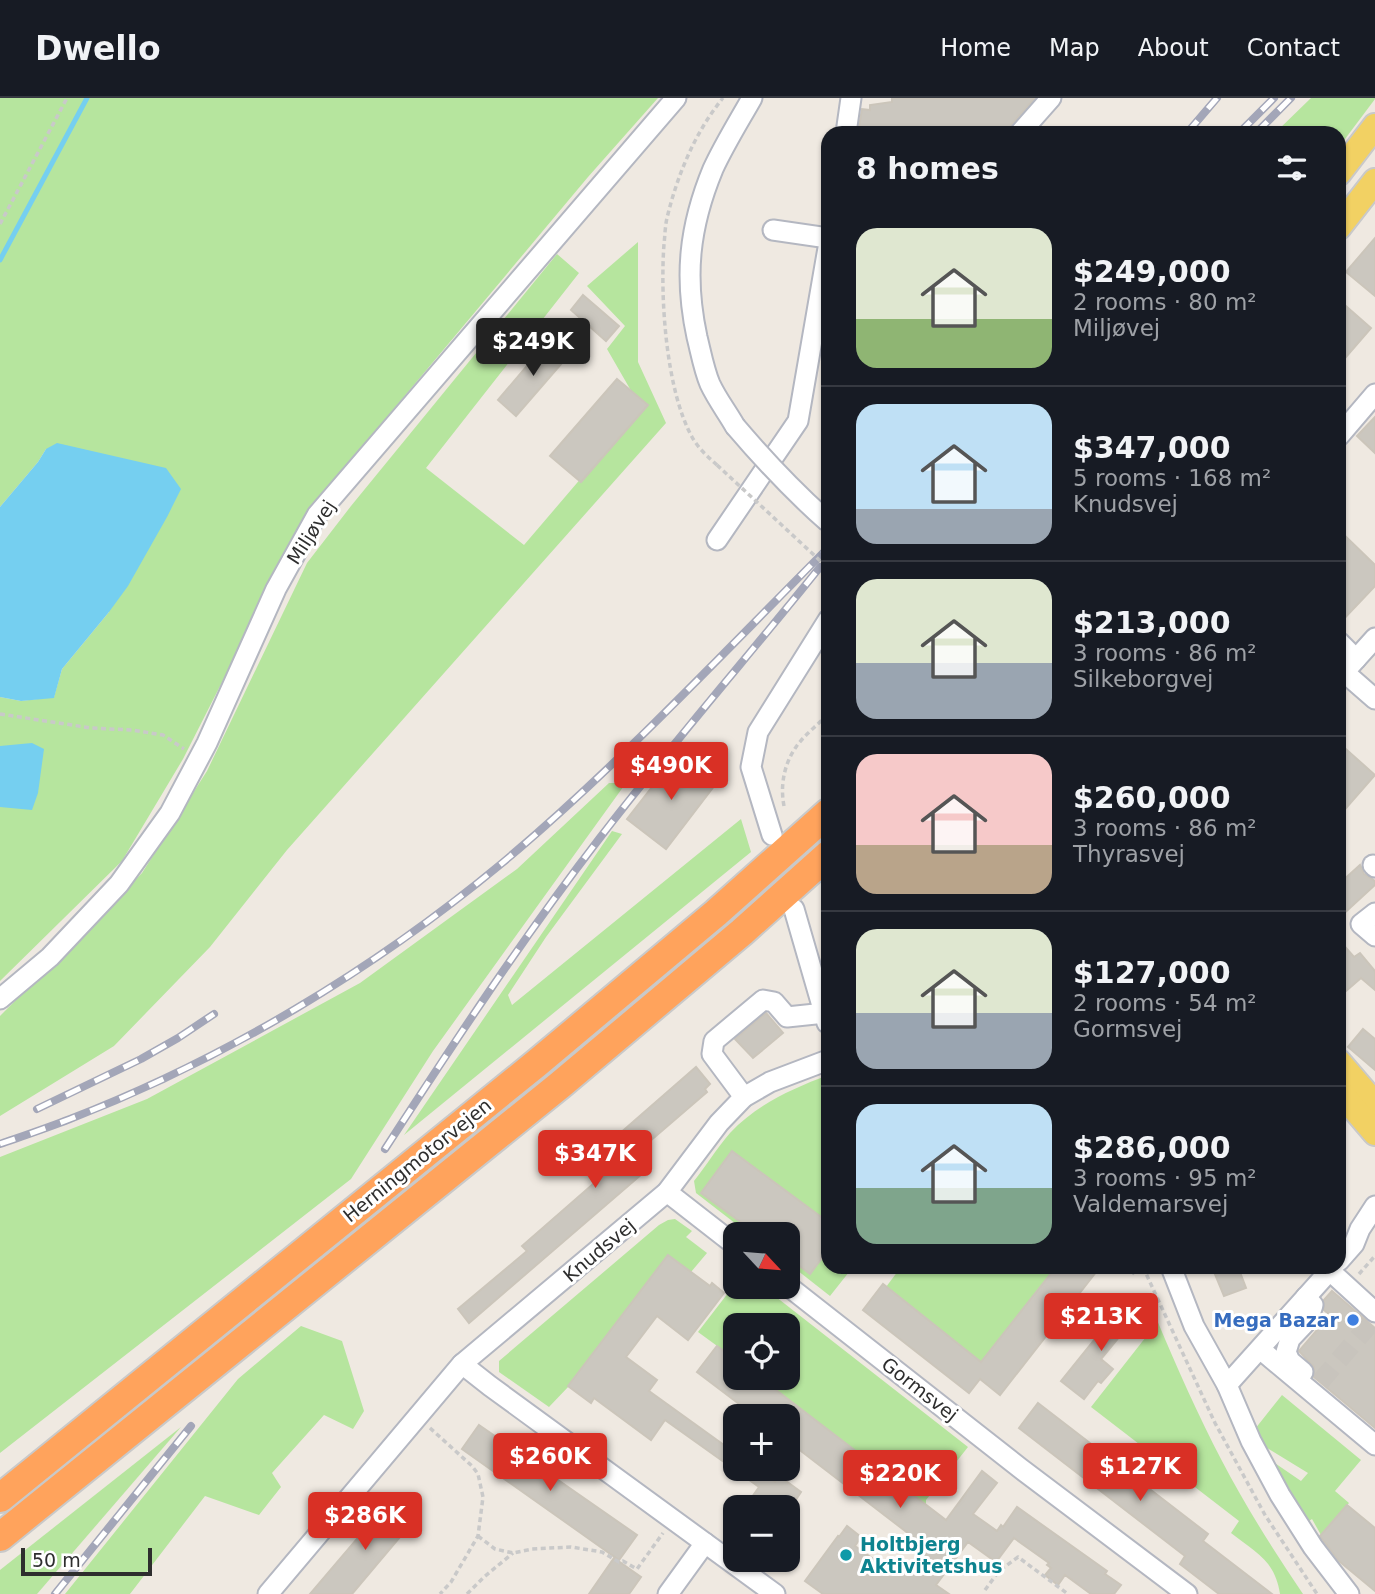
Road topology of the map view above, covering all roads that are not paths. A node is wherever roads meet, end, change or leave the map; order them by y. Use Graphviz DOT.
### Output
graph roads {
  1 [pos="676,98"];
  2 [pos="752,98"];
  3 [pos="767,98"];
  4 [pos="851,98"];
  5 [pos="1051,98"];
  6 [pos="847,126"];
  7 [pos="1026,126"];
  8 [pos="1375,126"];
  9 [pos="731,136"];
  10 [pos="1346,164"];
  11 [pos="1375,181"];
  12 [pos="1346,218"];
  13 [pos="772,230"];
  14 [pos="821,237"];
  15 [pos="821,324"];
  16 [pos="1375,394"];
  17 [pos="1346,435"];
  18 [pos="821,516"];
  19 [pos="717,540"];
  20 [pos="821,631"];
  21 [pos="1375,638"];
  22 [pos="1346,670"];
  23 [pos="1375,699"];
  24 [pos="821,819"];
  25 [pos="772,835"];
  26 [pos="821,861"];
  27 [pos="794,909"];
  28 [pos="1375,913"];
  29 [pos="1375,936"];
  30 [pos="0,999"];
  31 [pos="821,1000"];
  32 [pos="821,1020"];
  33 [pos="1346,1059"];
  34 [pos="821,1063"];
  35 [pos="1346,1070"];
  36 [pos="1375,1087"];
  37 [pos="744,1097"];
  38 [pos="1346,1099"];
  39 [pos="1375,1104"];
  40 [pos="1375,1133"];
  41 [pos="667,1192"];
  42 [pos="1375,1206"];
  43 [pos="1375,1231"];
  44 [pos="723,1236"];
  45 [pos="1354,1244"];
  46 [pos="1346,1253"];
  47 [pos="1174,1274"];
  48 [pos="1327,1274"];
  49 [pos="1338,1274"];
  50 [pos="800,1295"];
  51 [pos="1306,1297"];
  52 [pos="1373,1318"];
  53 [pos="1260,1349"];
  54 [pos="462,1364"];
  55 [pos="1320,1382"];
  56 [pos="1227,1385"];
  57 [pos="1375,1446"];
  58 [pos="0,1498"];
  59 [pos="0,1537"];
  60 [pos="705,1544"];
  61 [pos="1165,1588"];
  62 [pos="268,1594"];
  63 [pos="668,1594"];
  64 [pos="775,1594"];
  65 [pos="1187,1594"];
  66 [pos="1349,1594"];
  1 -- 30 [label="street, Miljøvej"];
  2 -- 9 [label="street"];
  3 -- 9 [label="street"];
  4 -- 6 [label="street"];
  5 -- 7 [label="street"];
  8 -- 10 [label="main road"];
  9 -- 18 [label="street, bridge"];
  11 -- 12 [label="main road"];
  13 -- 14 [label="street"];
  15 -- 19 [label="street"];
  16 -- 17 [label="street"];
  20 -- 25 [label="street"];
  21 -- 22 [label="street"];
  22 -- 23 [label="street"];
  24 -- 58 [label="highway, Herningmotorvejen"];
  26 -- 59 [label="highway, Herningmotorvejen"];
  27 -- 31 [label="street"];
  28 -- 29 [label="street"];
  32 -- 37 [label="street"];
  33 -- 36 [label="main road"];
  34 -- 37 [label="street, Knudsvej"];
  35 -- 39 [label="main road"];
  37 -- 41 [label="street, Knudsvej"];
  38 -- 40 [label="main road"];
  41 -- 44 [label="street"];
  41 -- 54 [label="street, Knudsvej"];
  42 -- 45 [label="street"];
  43 -- 45 [label="street"];
  45 -- 46 [label="street"];
  47 -- 56 [label="street"];
  48 -- 51 [label="street"];
  49 -- 52 [label="street"];
  50 -- 61 [label="street, Gormsvej"];
  51 -- 53 [label="street"];
  51 -- 55 [label="street"];
  53 -- 56 [label="street"];
  53 -- 57 [label="street"];
  54 -- 60 [label="street"];
  54 -- 62 [label="street, Knudsvej"];
  56 -- 66 [label="street"];
  60 -- 63 [label="street"];
  60 -- 64 [label="street"];
  61 -- 65 [label="street, Gormsvej"];
}
